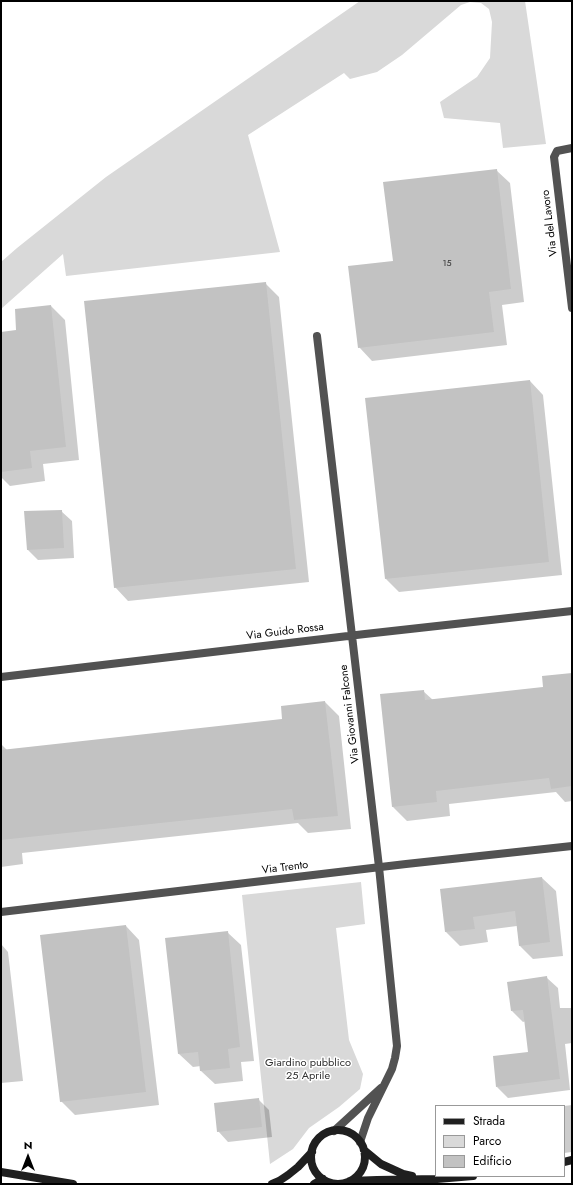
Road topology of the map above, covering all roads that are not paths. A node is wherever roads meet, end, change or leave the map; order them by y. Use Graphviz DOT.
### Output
graph roads {
  1 [pos="572,148"];
  2 [pos="572,308"];
  3 [pos="317,336"];
  4 [pos="572,611"];
  5 [pos="352,635"];
  6 [pos="1,677"];
  7 [pos="572,846"];
  8 [pos="379,867"];
  9 [pos="1,912"];
  10 [pos="383,1086"];
  11 [pos="334,1130"];
  12 [pos="360,1142"];
  13 [pos="364,1150"];
  14 [pos="312,1152"];
  15 [pos="1,1172"];
  16 [pos="464,1177"];
  17 [pos="323,1179"];
  18 [pos="424,1179"];
  19 [pos="350,1181"];
  20 [pos="73,1184"];
  21 [pos="272,1184"];
  22 [pos="314,1184"];
  1 -- 2 [label="street, Via del Lavoro"];
  3 -- 5 [label="street, Via Giovanni Falcone"];
  4 -- 5 [label="street, Via Guido Rossa"];
  5 -- 6 [label="street, Via Guido Rossa"];
  5 -- 8 [label="street, Via Giovanni Falcone"];
  7 -- 8 [label="street, Via Trento"];
  8 -- 9 [label="street, Via Trento"];
  8 -- 10 [label="street, Via Giovanni Falcone"];
  10 -- 11 [label="street, Via Giovanni Falcone"];
  10 -- 12 [label="street, Via Giovanni Falcone"];
  11 -- 12 [label="street"];
  11 -- 14 [label="street"];
  12 -- 13 [label="street"];
  13 -- 18 [label="street"];
  13 -- 19 [label="street"];
  14 -- 17 [label="street"];
  14 -- 21 [label="street"];
  15 -- 20 [label="street"];
  16 -- 18 [label="street"];
  17 -- 19 [label="street"];
  17 -- 22 [label="street"];
  18 -- 19 [label="street"];
}
